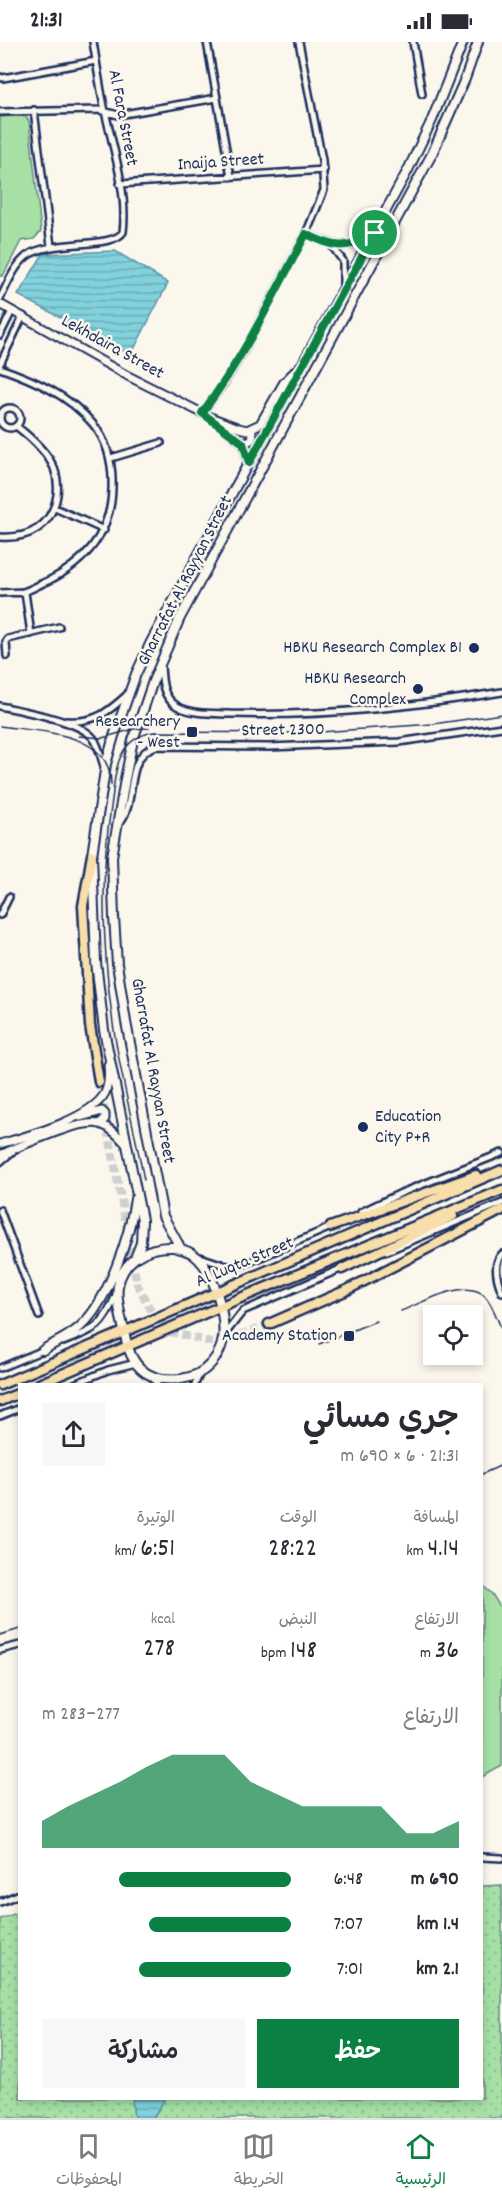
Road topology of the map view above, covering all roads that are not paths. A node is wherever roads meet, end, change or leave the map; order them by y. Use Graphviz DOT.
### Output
graph roads {
  1 [pos="93,42"];
  2 [pos="207,42"];
  3 [pos="299,42"];
  4 [pos="413,42"];
  5 [pos="463,42"];
  6 [pos="478,42"];
  7 [pos="96,61"];
  8 [pos="0,77"];
  9 [pos="422,94"];
  10 [pos="217,98"];
  11 [pos="34,111"];
  12 [pos="105,111"];
  13 [pos="0,112"];
  14 [pos="324,170"];
  15 [pos="231,177"];
  16 [pos="120,184"];
  17 [pos="375,233"];
  18 [pos="306,234"];
  19 [pos="51,246"];
  20 [pos="332,246"];
  21 [pos="343,290"];
  22 [pos="0,301"];
  23 [pos="12,311"];
  24 [pos="23,316"];
  25 [pos="4,327"];
  26 [pos="15,332"];
  27 [pos="0,335"];
  28 [pos="304,362"];
  29 [pos="0,366"];
  30 [pos="202,413"];
  31 [pos="210,417"];
  32 [pos="20,420"];
  33 [pos="16,426"];
  34 [pos="251,429"];
  35 [pos="24,432"];
  36 [pos="160,443"];
  37 [pos="243,443"];
  38 [pos="111,458"];
  39 [pos="249,463"];
  40 [pos="55,508"];
  41 [pos="104,530"];
  42 [pos="0,537"];
  43 [pos="25,592"];
  44 [pos="0,593"];
  45 [pos="59,627"];
  46 [pos="31,634"];
  47 [pos="7,656"];
  48 [pos="160,661"];
  49 [pos="502,692"];
  50 [pos="128,694"];
  51 [pos="0,705"];
  52 [pos="62,721"];
  53 [pos="502,727"];
  54 [pos="106,770"];
  55 [pos="117,824"];
  56 [pos="92,855"];
  57 [pos="9,897"];
  58 [pos="0,915"];
  59 [pos="107,1048"];
  60 [pos="99,1082"];
  61 [pos="64,1123"];
  62 [pos="99,1124"];
  63 [pos="0,1144"];
  64 [pos="126,1144"];
  65 [pos="17,1148"];
  66 [pos="502,1153"];
  67 [pos="0,1155"];
  68 [pos="0,1162"];
  69 [pos="502,1165"];
  70 [pos="502,1170"];
  71 [pos="502,1192"];
  72 [pos="136,1194"];
  73 [pos="502,1203"];
  74 [pos="0,1210"];
  75 [pos="502,1210"];
  76 [pos="330,1227"];
  77 [pos="181,1249"];
  78 [pos="502,1254"];
  79 [pos="195,1255"];
  80 [pos="135,1258"];
  81 [pos="342,1269"];
  82 [pos="118,1291"];
  83 [pos="502,1292"];
  84 [pos="216,1293"];
  85 [pos="220,1307"];
  86 [pos="39,1316"];
  87 [pos="269,1324"];
  88 [pos="124,1332"];
  89 [pos="223,1337"];
  90 [pos="128,1347"];
  91 [pos="43,1350"];
  92 [pos="136,1363"];
  93 [pos="0,1368"];
  94 [pos="200,1373"];
  95 [pos="151,1376"];
  96 [pos="41,1383"];
  97 [pos="76,1383"];
  98 [pos="156,1383"];
  99 [pos="195,1383"];
  100 [pos="0,1385"];
  101 [pos="18,1394"];
  102 [pos="0,1401"];
  103 [pos="18,1409"];
  104 [pos="0,1416"];
  105 [pos="18,1646"];
  106 [pos="0,1650"];
  107 [pos="483,1857"];
  108 [pos="502,1858"];
  109 [pos="18,1895"];
  110 [pos="0,1902"];
  1 -- 7 [label="street, Al Fara Street"];
  2 -- 10 [label="street"];
  3 -- 14 [label="street"];
  4 -- 9 [label="street"];
  5 -- 17 [label="main road, Gharrafat Al Rayyan Street"];
  6 -- 48 [label="main road, Gharrafat Al Rayyan Street"];
  7 -- 8 [label="street"];
  7 -- 12 [label="street, Al Fara Street"];
  10 -- 12 [label="street"];
  10 -- 15 [label="street"];
  11 -- 12 [label="street"];
  11 -- 13 [label="street"];
  11 -- 19 [label="street"];
  12 -- 16 [label="street, Al Fara Street"];
  14 -- 15 [label="street, Inaija Street"];
  14 -- 18 [label="street"];
  15 -- 16 [label="street, Inaija Street"];
  16 -- 19 [label="street, Al Fara Street"];
  17 -- 20 [label="street"];
  17 -- 21 [label="main road, Gharrafat Al Rayyan Street"];
  18 -- 20 [label="street"];
  18 -- 30 [label="street"];
  19 -- 22 [label="street"];
  20 -- 21 [label="street, Gharrafat Al Rayyan Street"];
  21 -- 28 [label="main road, Gharrafat Al Rayyan Street"];
  22 -- 23 [label="street, Lekhdaira Street"];
  23 -- 24 [label="street, Lekhdaira Street"];
  23 -- 25 [label="street"];
  24 -- 26 [label="street"];
  24 -- 30 [label="street, Lekhdaira Street"];
  25 -- 26 [label="street"];
  25 -- 27 [label="street"];
  26 -- 29 [label="street"];
  28 -- 34 [label="street"];
  28 -- 39 [label="main road, Gharrafat Al Rayyan Street"];
  29 -- 38 [label="street"];
  30 -- 31 [label="street, Lekhdaira Street"];
  31 -- 34 [label="street, Lekhdaira Street"];
  31 -- 37 [label="street, Lekhdaira Street"];
  32 -- 33 [label="street"];
  32 -- 33 [label="street"];
  32 -- 35 [label="street"];
  33 -- 35 [label="street"];
  34 -- 37 [label="street"];
  35 -- 40 [label="street"];
  36 -- 38 [label="street"];
  37 -- 39 [label="street"];
  38 -- 41 [label="street"];
  39 -- 50 [label="main road, Gharrafat Al Rayyan Street"];
  40 -- 41 [label="street"];
  40 -- 42 [label="street"];
  41 -- 43 [label="street"];
  43 -- 44 [label="street"];
  43 -- 46 [label="street"];
  45 -- 46 [label="street"];
  46 -- 47 [label="street"];
  48 -- 49 [label="street, Street 2300"];
  48 -- 55 [label="main road, Gharrafat Al Rayyan Street"];
  50 -- 52 [label="street"];
  50 -- 54 [label="main road, Gharrafat Al Rayyan Street"];
  51 -- 52 [label="street"];
  52 -- 54 [label="street"];
  53 -- 55 [label="street, Street 2300"];
  54 -- 56 [label="main road, Gharrafat Al Rayyan Street"];
  55 -- 77 [label="main road, Gharrafat Al Rayyan Street"];
  56 -- 59 [label="main road, Gharrafat Al Rayyan Street"];
  56 -- 60 [label="main road"];
  57 -- 58 [label="street"];
  59 -- 61 [label="street"];
  59 -- 64 [label="main road, Gharrafat Al Rayyan Street"];
  61 -- 62 [label="street"];
  61 -- 63 [label="street"];
  62 -- 64 [label="street"];
  62 -- 65 [label="street"];
  64 -- 72 [label="main road, Gharrafat Al Rayyan Street"];
  65 -- 67 [label="street"];
  65 -- 68 [label="street"];
  66 -- 76 [label="street, Al Luqta Street"];
  69 -- 76 [label="main road"];
  70 -- 84 [label="main road, Al Luqta Street"];
  71 -- 81 [label="main road"];
  71 -- 85 [label="main road, Al Luqta Street"];
  72 -- 80 [label="main road, Gharrafat Al Rayyan Street"];
  72 -- 91 [label="main road"];
  73 -- 81 [label="street"];
  74 -- 86 [label="street"];
  75 -- 87 [label="main road"];
  76 -- 79 [label="street, Al Luqta Street"];
  77 -- 79 [label="main road"];
  77 -- 80 [label="main road"];
  78 -- 83 [label="street"];
  79 -- 84 [label="main road"];
  80 -- 82 [label="main road, Gharrafat Al Rayyan Street"];
  81 -- 89 [label="street"];
  82 -- 88 [label="main road"];
  82 -- 91 [label="street"];
  84 -- 85 [label="main road"];
  84 -- 88 [label="main road, Al Luqta Street"];
  85 -- 89 [label="main road"];
  85 -- 90 [label="main road, Al Luqta Street"];
  88 -- 90 [label="main road"];
  88 -- 100 [label="main road, Al Luqta Street"];
  89 -- 94 [label="main road"];
  90 -- 92 [label="main road"];
  90 -- 96 [label="main road, Al Luqta Street"];
  91 -- 93 [label="street"];
  92 -- 95 [label="main road"];
  92 -- 97 [label="street"];
  94 -- 95 [label="main road"];
  94 -- 99 [label="street"];
  95 -- 98 [label="street"];
  101 -- 102 [label="main road"];
  103 -- 104 [label="street"];
  105 -- 106 [label="street"];
  107 -- 108 [label="street"];
  109 -- 110 [label="street"];
}
